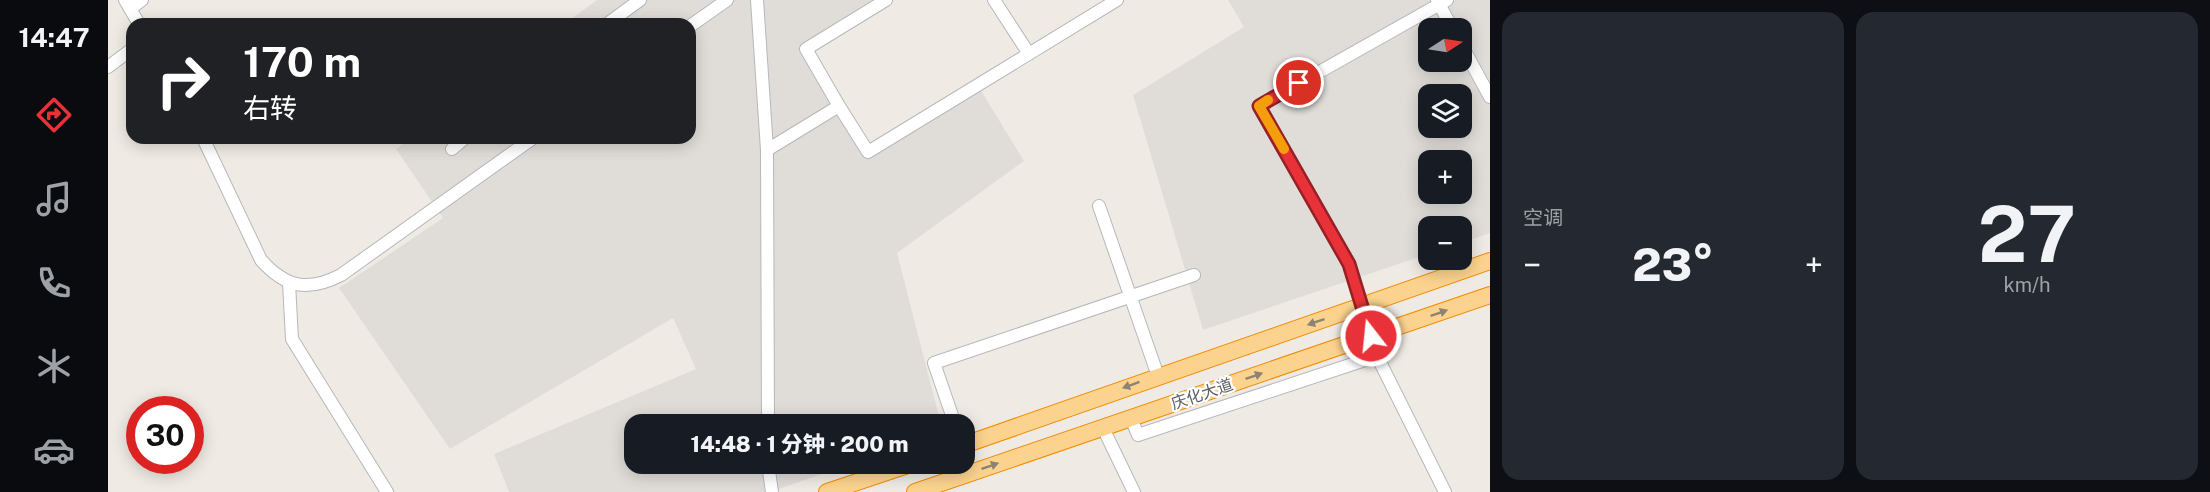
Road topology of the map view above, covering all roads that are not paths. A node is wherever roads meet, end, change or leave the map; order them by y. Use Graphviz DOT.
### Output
graph roads {
  1 [pos="142,0"];
  2 [pos="640,0"];
  3 [pos="727,0"];
  4 [pos="757,0"];
  5 [pos="886,0"];
  6 [pos="994,0"];
  7 [pos="1117,0"];
  8 [pos="1441,2"];
  9 [pos="127,4"];
  10 [pos="135,18"];
  11 [pos="615,18"];
  12 [pos="1448,18"];
  13 [pos="696,22"];
  14 [pos="126,53"];
  15 [pos="1029,54"];
  16 [pos="1472,60"];
  17 [pos="108,66"];
  18 [pos="1486,81"];
  19 [pos="1490,97"];
  20 [pos="838,106"];
  21 [pos="206,144"];
  22 [pos="458,144"];
  23 [pos="525,144"];
  24 [pos="452,149"];
  25 [pos="767,150"];
  26 [pos="1099,206"];
  27 [pos="1490,261"];
  28 [pos="1194,275"];
  29 [pos="289,283"];
  30 [pos="1490,295"];
  31 [pos="1130,297"];
  32 [pos="1363,306"];
  33 [pos="1371,336"];
  34 [pos="1377,356"];
  35 [pos="1158,376"];
  36 [pos="768,414"];
  37 [pos="952,414"];
  38 [pos="1131,418"];
  39 [pos="1103,428"];
  40 [pos="975,441"];
  41 [pos="769,474"];
  42 [pos="881,474"];
  43 [pos="387,492"];
  44 [pos="772,492"];
  45 [pos="827,492"];
  46 [pos="915,492"];
  47 [pos="1134,492"];
  48 [pos="1444,492"];
  1 -- 9 [label="street"];
  2 -- 11 [label="street"];
  3 -- 13 [label="street"];
  4 -- 25 [label="street"];
  5 -- 20 [label="street"];
  6 -- 15 [label="street"];
  7 -- 15 [label="street"];
  8 -- 12 [label="street"];
  8 -- 32 [label="street"];
  9 -- 10 [label="street"];
  14 -- 17 [label="street"];
  15 -- 20 [label="street"];
  16 -- 18 [label="street"];
  18 -- 19 [label="street"];
  20 -- 25 [label="street"];
  21 -- 29 [label="street"];
  22 -- 24 [label="street"];
  23 -- 29 [label="street"];
  25 -- 36 [label="street"];
  26 -- 31 [label="street"];
  27 -- 32 [label="highway, 庆化大道"];
  28 -- 31 [label="street"];
  29 -- 43 [label="street"];
  33 -- 30 [label="highway, 庆化大道, one-way"];
  31 -- 35 [label="street"];
  31 -- 37 [label="street"];
  32 -- 33 [label="street"];
  32 -- 35 [label="highway, 庆化大道, one-way"];
  33 -- 34 [label="street"];
  38 -- 33 [label="highway, 庆化大道, one-way"];
  34 -- 38 [label="street"];
  34 -- 48 [label="street"];
  35 -- 40 [label="highway, 庆化大道, one-way"];
  38 -- 39 [label="highway, 庆化大道"];
  46 -- 39 [label="highway, 庆化大道, one-way"];
  39 -- 47 [label="street"];
  41 -- 44 [label="street"];
  42 -- 45 [label="highway"];
}
